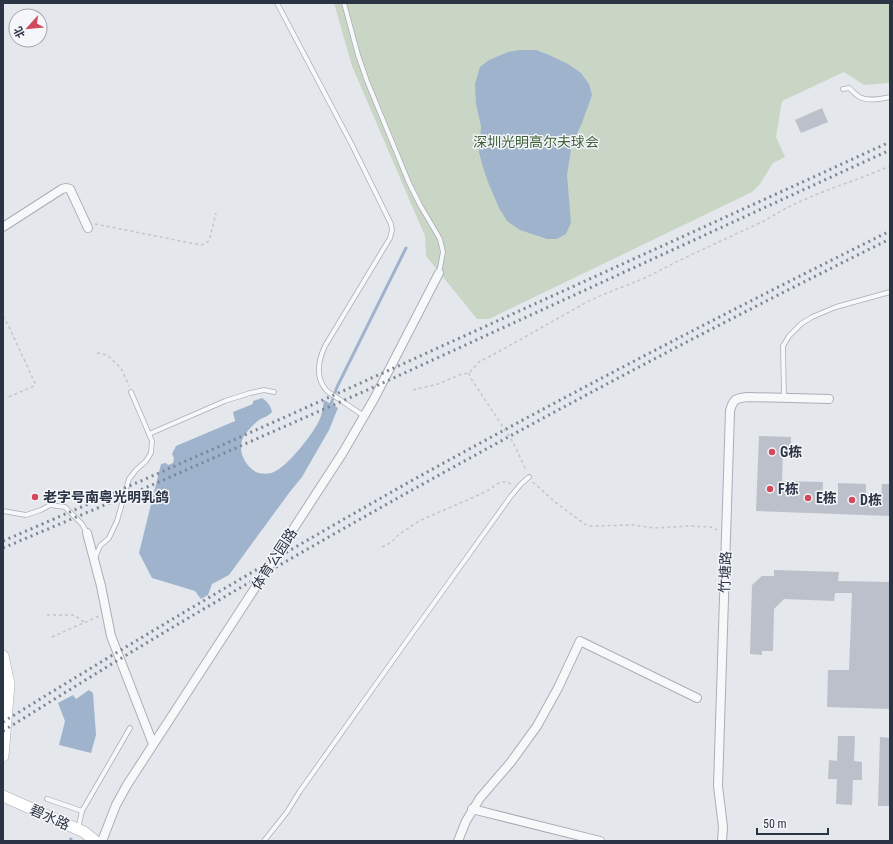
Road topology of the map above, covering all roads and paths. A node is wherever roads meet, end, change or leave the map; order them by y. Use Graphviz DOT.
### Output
graph roads {
  1 [pos="277,3"];
  2 [pos="344,3"];
  3 [pos="842,89"];
  4 [pos="890,97"];
  5 [pos="890,166"];
  6 [pos="216,213"];
  7 [pos="87,225"];
  8 [pos="3,227"];
  9 [pos="439,273"];
  10 [pos="890,292"];
  11 [pos="3,316"];
  12 [pos="97,353"];
  13 [pos="469,373"];
  14 [pos="413,390"];
  15 [pos="131,392"];
  16 [pos="274,392"];
  17 [pos="6,398"];
  18 [pos="784,398"];
  19 [pos="829,400"];
  20 [pos="364,416"];
  21 [pos="149,434"];
  22 [pos="529,477"];
  23 [pos="517,488"];
  24 [pos="3,511"];
  25 [pos="87,533"];
  26 [pos="727,533"];
  27 [pos="382,547"];
  28 [pos="94,560"];
  29 [pos="106,612"];
  30 [pos="47,615"];
  31 [pos="84,622"];
  32 [pos="52,637"];
  33 [pos="3,656"];
  34 [pos="697,698"];
  35 [pos="130,728"];
  36 [pos="153,744"];
  37 [pos="3,756"];
  38 [pos="3,796"];
  39 [pos="47,799"];
  40 [pos="472,809"];
  41 [pos="82,811"];
  42 [pos="78,829"];
  43 [pos="95,841"];
  44 [pos="102,841"];
  45 [pos="264,841"];
  46 [pos="458,841"];
  47 [pos="600,841"];
  48 [pos="722,841"];
  1 -- 20 [label="lane"];
  2 -- 9 [label="lane"];
  3 -- 4 [label="lane"];
  5 -- 13 [label="path"];
  6 -- 7 [label="path"];
  7 -- 8 [label="street"];
  9 -- 20 [label="street, 体育公园路"];
  10 -- 18 [label="lane"];
  11 -- 17 [label="path"];
  12 -- 15 [label="path"];
  13 -- 14 [label="path"];
  13 -- 22 [label="path"];
  15 -- 21 [label="lane"];
  16 -- 21 [label="lane"];
  18 -- 19 [label="street, 竹塘路"];
  18 -- 26 [label="street, 竹塘路"];
  20 -- 36 [label="street, 体育公园路"];
  21 -- 28 [label="lane"];
  22 -- 23 [label="lane"];
  22 -- 26 [label="path"];
  23 -- 27 [label="path"];
  23 -- 45 [label="lane"];
  24 -- 25 [label="lane"];
  25 -- 28 [label="street"];
  26 -- 48 [label="street, 竹塘路"];
  28 -- 29 [label="street"];
  29 -- 31 [label="path"];
  29 -- 36 [label="street"];
  30 -- 31 [label="path"];
  31 -- 32 [label="path"];
  33 -- 37 [label="street"];
  34 -- 40 [label="street"];
  35 -- 41 [label="lane"];
  36 -- 44 [label="street, 体育公园路"];
  38 -- 42 [label="street, 碧水路"];
  39 -- 41 [label="lane"];
  40 -- 46 [label="street"];
  40 -- 47 [label="street"];
  41 -- 42 [label="lane"];
  42 -- 43 [label="street, 碧水路"];
}
